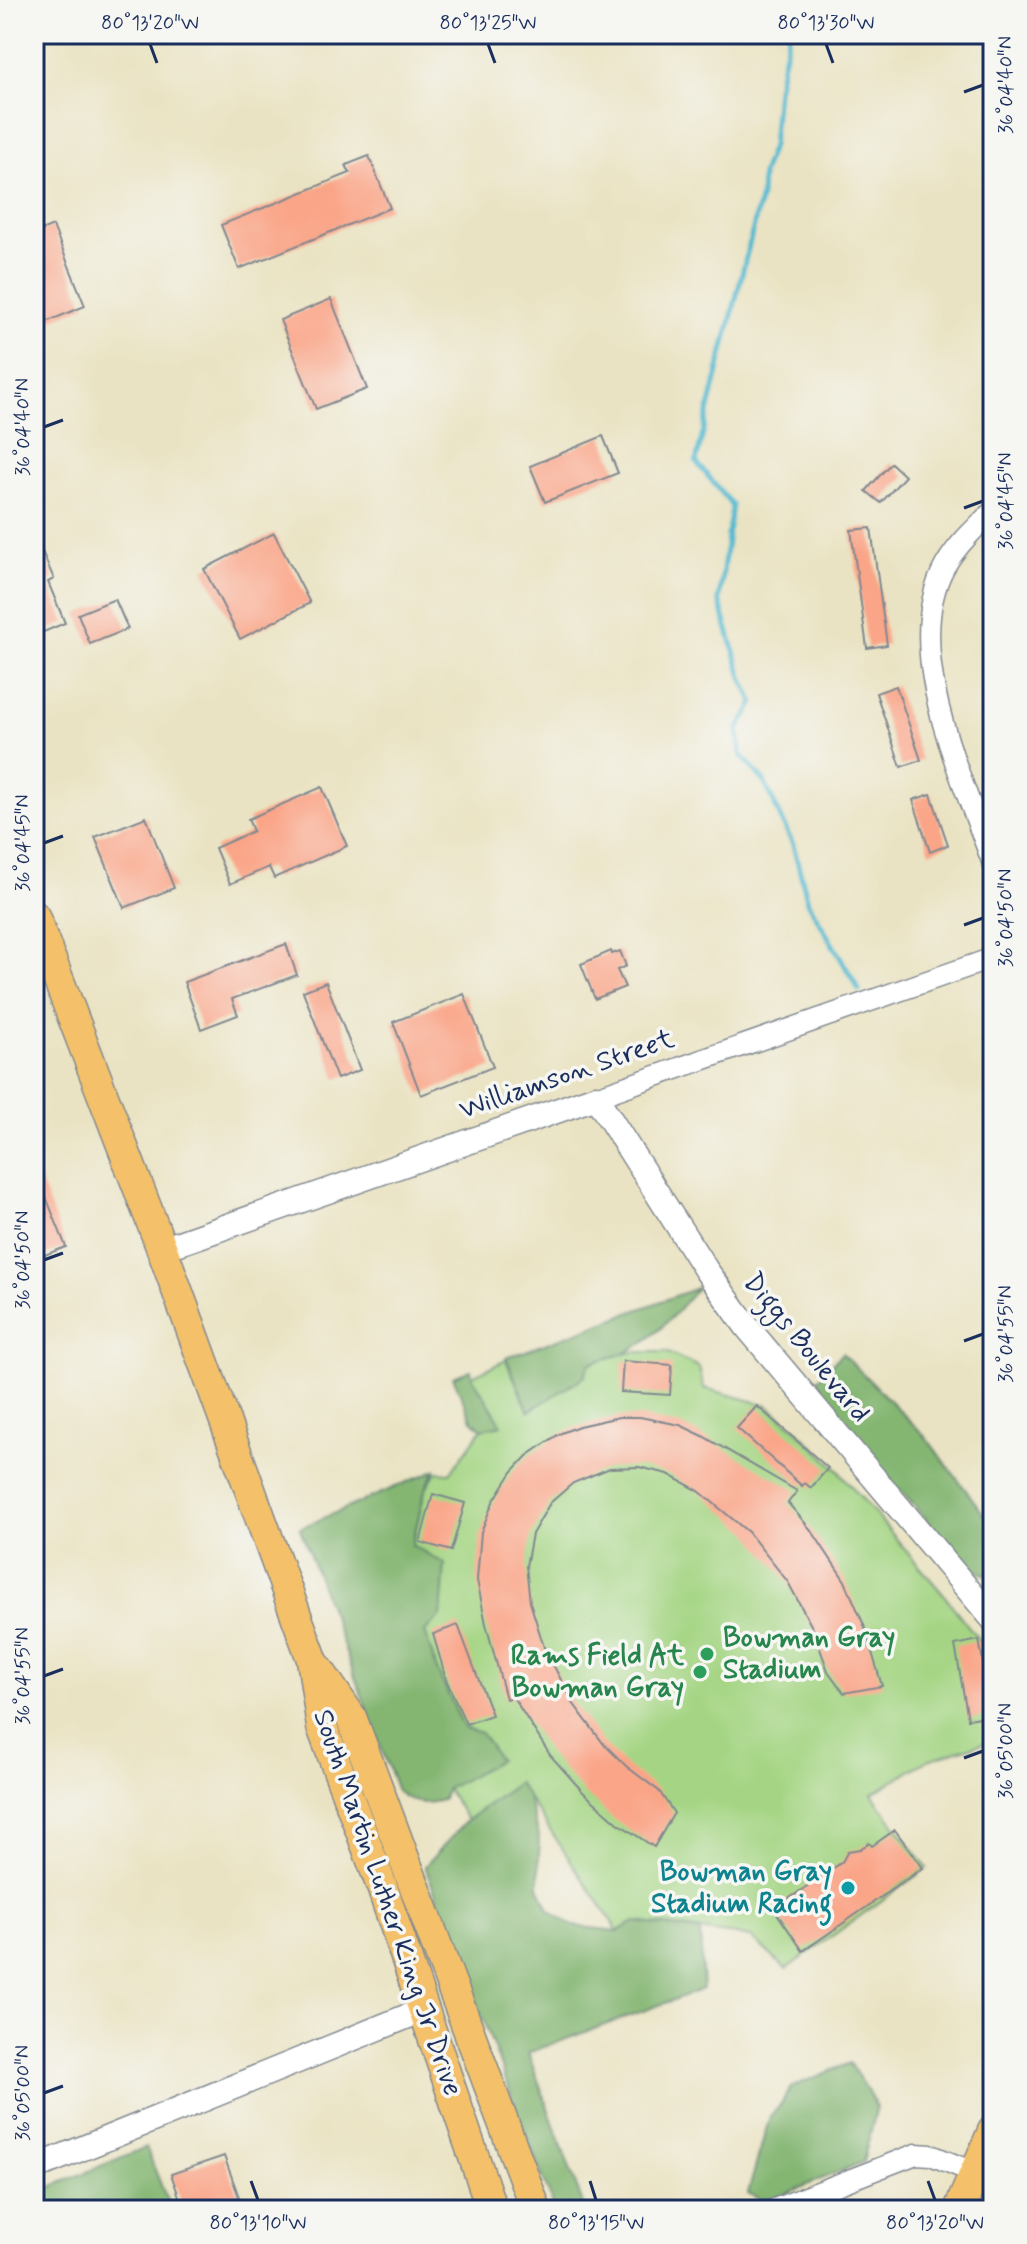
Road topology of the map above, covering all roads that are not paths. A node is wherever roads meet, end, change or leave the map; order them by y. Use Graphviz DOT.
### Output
graph roads {
  1 [pos="993,511"];
  2 [pos="993,864"];
  3 [pos="34,916"];
  4 [pos="993,958"];
  5 [pos="596,1097"];
  6 [pos="162,1249"];
  7 [pos="993,1619"];
  8 [pos="312,1659"];
  9 [pos="423,2010"];
  10 [pos="993,2131"];
  11 [pos="509,2138"];
  12 [pos="34,2168"];
  13 [pos="975,2173"];
  14 [pos="492,2210"];
  15 [pos="536,2210"];
  16 [pos="772,2210"];
  17 [pos="959,2210"];
  1 -- 2 [label="street"];
  3 -- 6 [label="main road"];
  4 -- 5 [label="street, Williamson Street"];
  5 -- 6 [label="street, Williamson Street"];
  5 -- 7 [label="street, Diggs Boulevard"];
  6 -- 8 [label="main road"];
  8 -- 9 [label="main road, South Martin Luther King Jr Drive"];
  8 -- 11 [label="main road, South Martin Luther King Jr Drive"];
  9 -- 11 [label="main road"];
  9 -- 12 [label="street"];
  9 -- 14 [label="main road, South Martin Luther King Jr Drive"];
  10 -- 13 [label="main road"];
  11 -- 15 [label="main road, South Martin Luther King Jr Drive"];
  13 -- 16 [label="street"];
  13 -- 17 [label="main road"];
}
